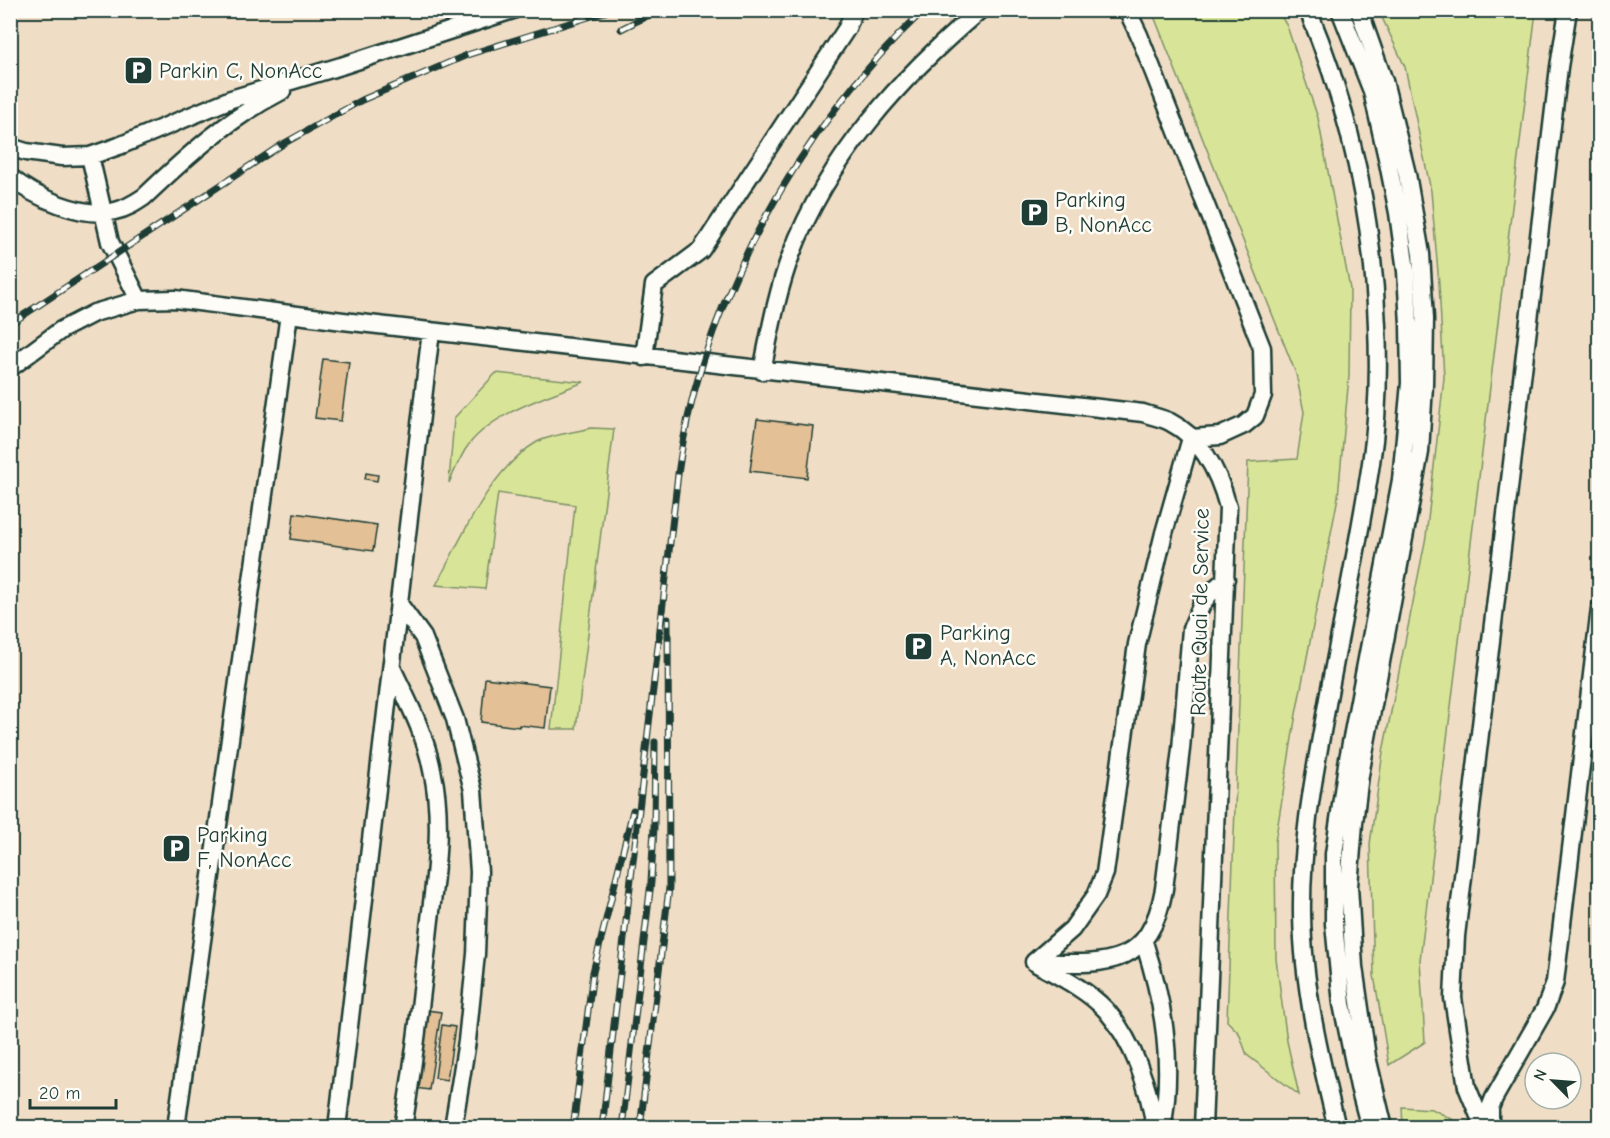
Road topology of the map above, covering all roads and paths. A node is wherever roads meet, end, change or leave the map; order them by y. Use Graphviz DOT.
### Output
graph roads {
  1 [pos="513,10"];
  2 [pos="854,10"];
  3 [pos="980,10"];
  4 [pos="1127,10"];
  5 [pos="1308,10"];
  6 [pos="1340,10"];
  7 [pos="1359,10"];
  8 [pos="1568,10"];
  9 [pos="321,73"];
  10 [pos="10,147"];
  11 [pos="90,156"];
  12 [pos="10,177"];
  13 [pos="103,213"];
  14 [pos="139,300"];
  15 [pos="289,314"];
  16 [pos="431,331"];
  17 [pos="644,357"];
  18 [pos="10,368"];
  19 [pos="762,370"];
  20 [pos="1191,438"];
  21 [pos="1226,579"];
  22 [pos="399,604"];
  23 [pos="1599,608"];
  24 [pos="391,668"];
  25 [pos="1144,942"];
  26 [pos="1034,962"];
  27 [pos="176,1128"];
  28 [pos="337,1128"];
  29 [pos="404,1128"];
  30 [pos="453,1128"];
  31 [pos="1155,1128"];
  32 [pos="1162,1128"];
  33 [pos="1203,1128"];
  34 [pos="1337,1128"];
  35 [pos="1370,1128"];
  36 [pos="1384,1128"];
  37 [pos="1484,1128"];
  38 [pos="1490,1128"];
  1 -- 9 [label="lane"];
  2 -- 17 [label="lane"];
  3 -- 19 [label="lane"];
  4 -- 20 [label="lane"];
  5 -- 34 [label="lane"];
  6 -- 35 [label="lane"];
  7 -- 36 [label="lane"];
  8 -- 37 [label="lane"];
  9 -- 11 [label="lane"];
  9 -- 13 [label="lane"];
  10 -- 11 [label="lane"];
  11 -- 13 [label="lane"];
  12 -- 13 [label="lane"];
  13 -- 14 [label="lane"];
  14 -- 15 [label="lane, Route Quai de Service"];
  14 -- 18 [label="lane, Route Quai de Service"];
  15 -- 16 [label="lane, Route Quai de Service"];
  15 -- 27 [label="lane"];
  16 -- 17 [label="lane, Route Quai de Service"];
  16 -- 22 [label="lane"];
  17 -- 19 [label="lane, Route Quai de Service"];
  19 -- 20 [label="lane, Route Quai de Service"];
  20 -- 21 [label="lane, Route Quai de Service"];
  20 -- 26 [label="lane"];
  21 -- 25 [label="lane"];
  21 -- 33 [label="lane, Route Quai de Service"];
  22 -- 24 [label="lane"];
  22 -- 30 [label="lane"];
  23 -- 38 [label="lane"];
  24 -- 28 [label="lane"];
  24 -- 29 [label="lane"];
  25 -- 26 [label="lane"];
  25 -- 32 [label="lane"];
  26 -- 31 [label="lane"];
}
